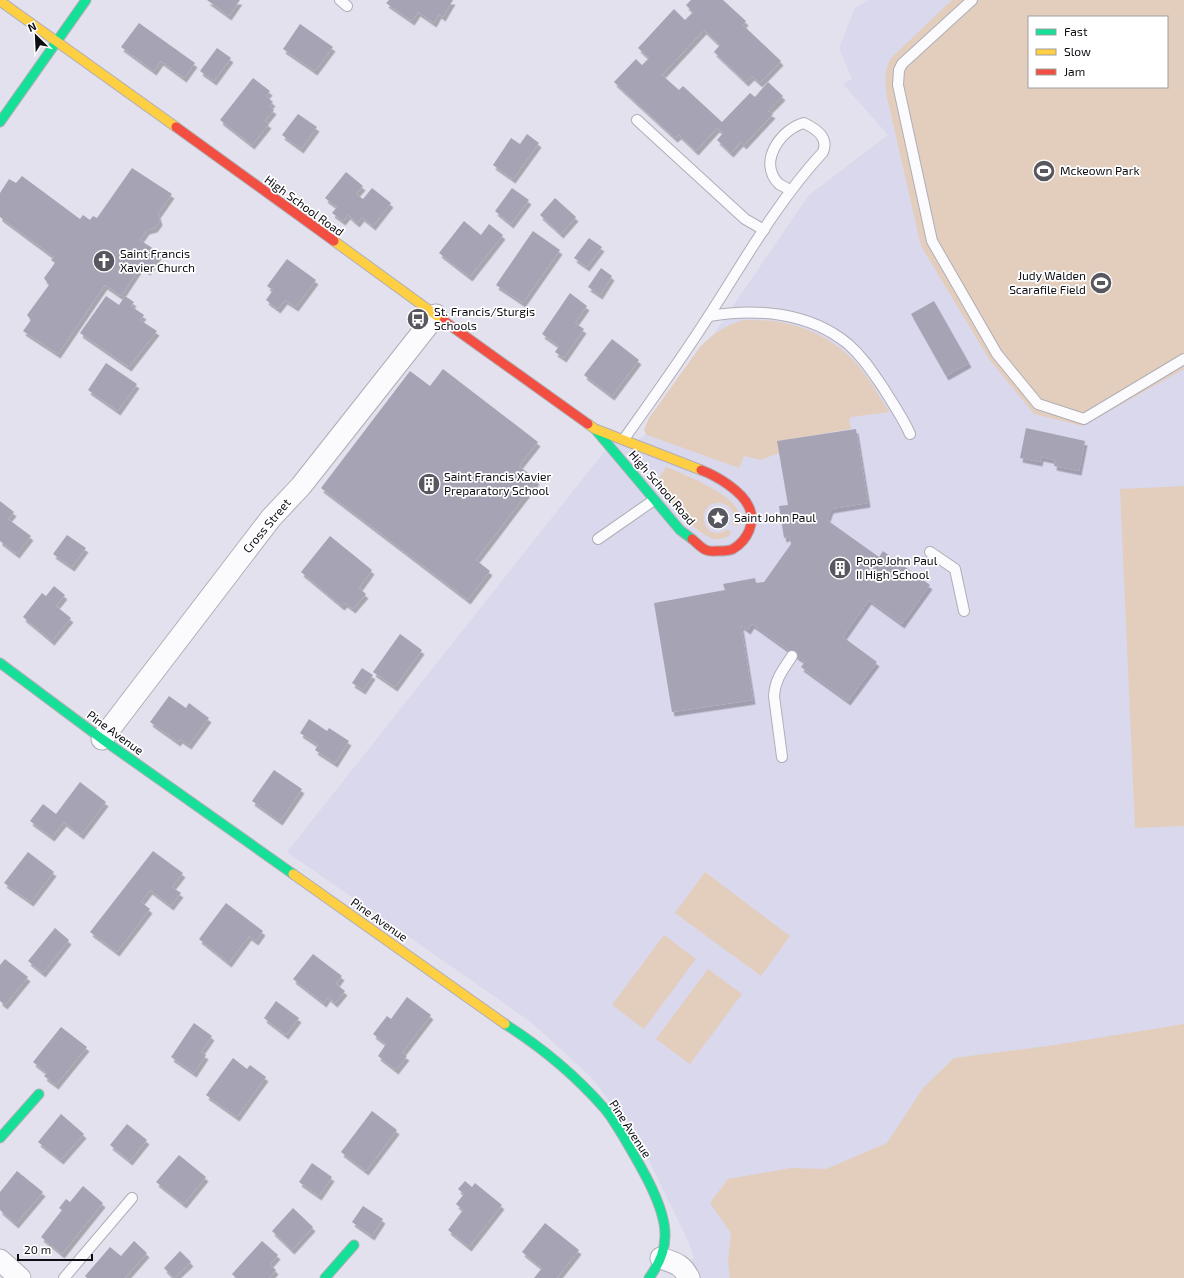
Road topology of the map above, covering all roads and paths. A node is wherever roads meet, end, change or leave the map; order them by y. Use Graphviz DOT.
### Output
graph roads {
  1 [pos="86,0"];
  2 [pos="972,0"];
  3 [pos="0,1"];
  4 [pos="56,42"];
  5 [pos="637,120"];
  6 [pos="0,122"];
  7 [pos="790,190"];
  8 [pos="764,230"];
  9 [pos="436,315"];
  10 [pos="709,316"];
  11 [pos="1184,359"];
  12 [pos="595,429"];
  13 [pos="910,434"];
  14 [pos="624,440"];
  15 [pos="654,500"];
  16 [pos="598,539"];
  17 [pos="930,552"];
  18 [pos="964,611"];
  19 [pos="792,656"];
  20 [pos="0,663"];
  21 [pos="102,739"];
  22 [pos="782,757"];
  23 [pos="40,1094"];
  24 [pos="0,1138"];
  25 [pos="132,1198"];
  26 [pos="354,1245"];
  27 [pos="661,1258"];
  28 [pos="0,1260"];
  29 [pos="20,1278"];
  30 [pos="64,1278"];
  31 [pos="325,1278"];
  32 [pos="649,1278"];
  33 [pos="688,1278"];
  1 -- 4 [label="street"];
  2 -- 11 [label="lane"];
  3 -- 4 [label="street, High School Road"];
  4 -- 6 [label="street"];
  4 -- 9 [label="street, High School Road"];
  5 -- 8 [label="lane"];
  7 -- 7 [label="lane"];
  7 -- 8 [label="lane"];
  8 -- 10 [label="lane"];
  9 -- 12 [label="street, High School Road"];
  9 -- 21 [label="street, Cross Street"];
  10 -- 13 [label="lane"];
  10 -- 14 [label="lane"];
  12 -- 14 [label="street, High School Road"];
  12 -- 15 [label="street, High School Road"];
  14 -- 15 [label="street, High School Road"];
  15 -- 16 [label="lane"];
  17 -- 18 [label="lane"];
  19 -- 22 [label="lane"];
  20 -- 21 [label="street, Pine Avenue"];
  21 -- 27 [label="street, Pine Avenue"];
  23 -- 24 [label="street"];
  25 -- 30 [label="lane"];
  26 -- 31 [label="street"];
  27 -- 32 [label="street, Pine Avenue"];
  27 -- 33 [label="street"];
  28 -- 29 [label="street"];
}
